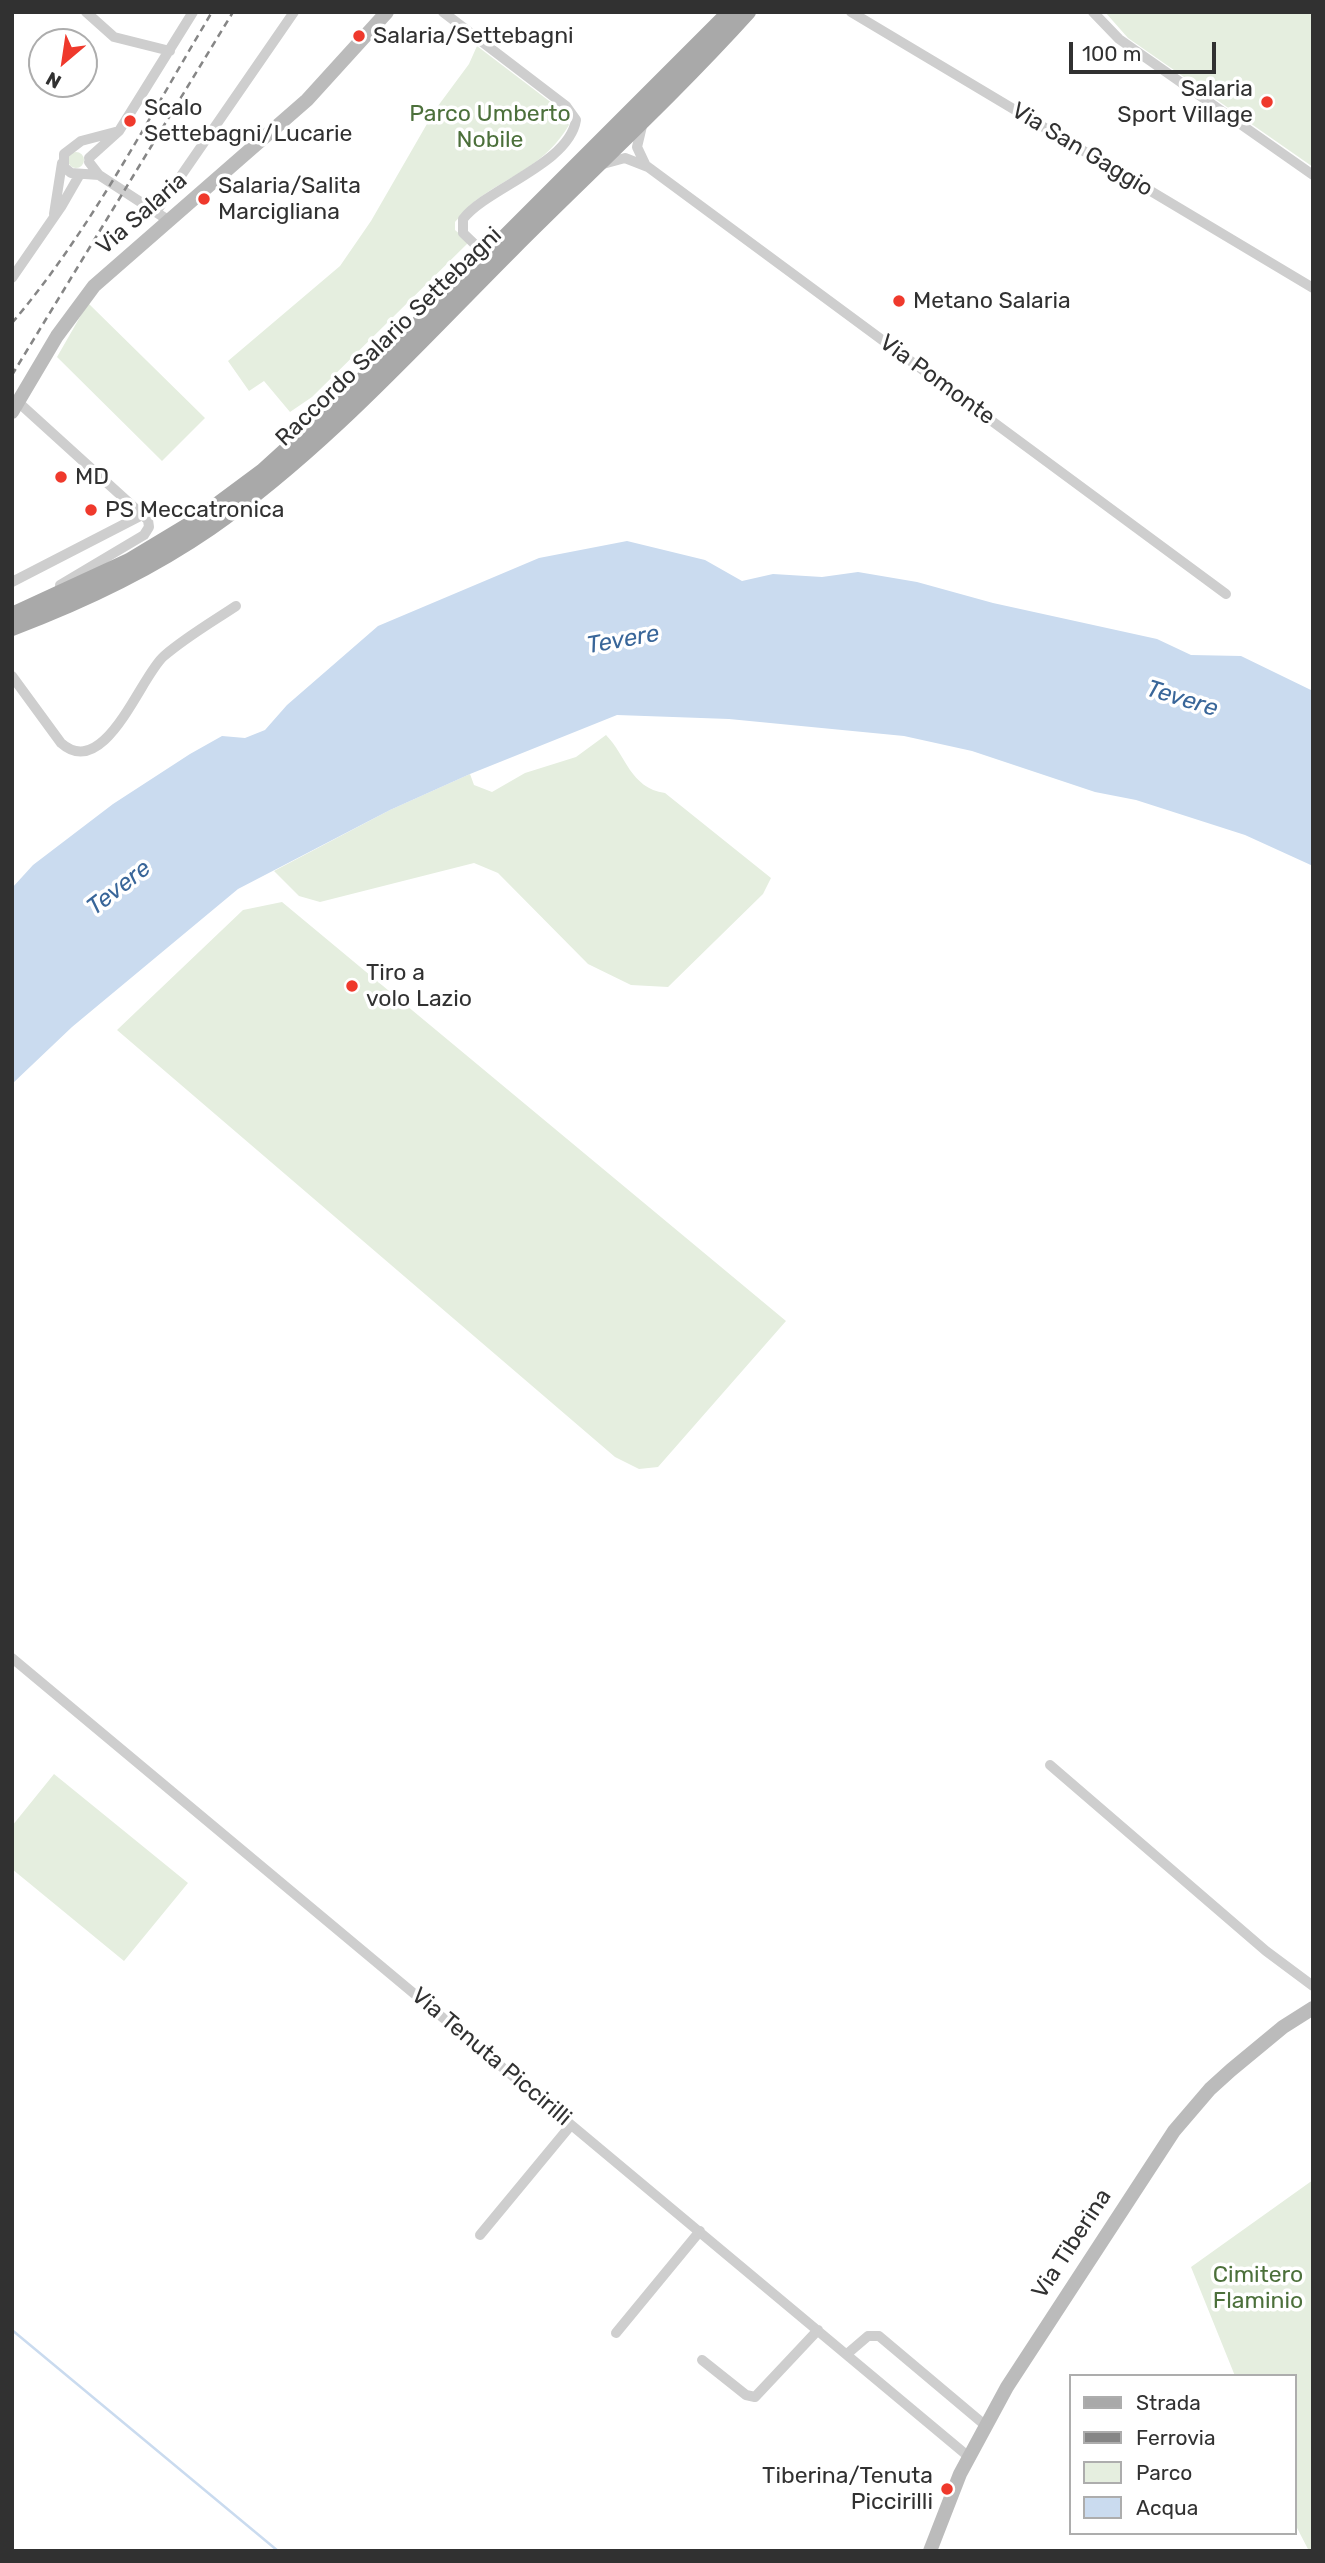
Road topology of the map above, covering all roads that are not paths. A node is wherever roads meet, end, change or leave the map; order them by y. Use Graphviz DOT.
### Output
graph roads {
  1 [pos="86,12"];
  2 [pos="193,12"];
  3 [pos="294,12"];
  4 [pos="387,12"];
  5 [pos="443,12"];
  6 [pos="730,12"];
  7 [pos="748,12"];
  8 [pos="850,12"];
  9 [pos="1093,12"];
  10 [pos="170,51"];
  11 [pos="647,115"];
  12 [pos="119,131"];
  13 [pos="75,147"];
  14 [pos="62,163"];
  15 [pos="85,166"];
  16 [pos="595,167"];
  17 [pos="648,167"];
  18 [pos="1313,175"];
  19 [pos="54,214"];
  20 [pos="162,216"];
  21 [pos="486,256"];
  22 [pos="23,259"];
  23 [pos="12,268"];
  24 [pos="12,278"];
  25 [pos="1313,288"];
  26 [pos="15,407"];
  27 [pos="144,514"];
  28 [pos="12,582"];
  29 [pos="1226,594"];
  30 [pos="35,606"];
  31 [pos="236,606"];
  32 [pos="12,615"];
  33 [pos="12,628"];
  34 [pos="12,676"];
  35 [pos="12,1658"];
  36 [pos="1050,1765"];
  37 [pos="1313,1986"];
  38 [pos="1313,2008"];
  39 [pos="571,2124"];
  40 [pos="700,2231"];
  41 [pos="480,2235"];
  42 [pos="818,2330"];
  43 [pos="616,2333"];
  44 [pos="846,2354"];
  45 [pos="702,2360"];
  46 [pos="986,2426"];
  47 [pos="969,2457"];
  48 [pos="930,2551"];
  1 -- 10 [label="street"];
  2 -- 10 [label="street"];
  3 -- 20 [label="street"];
  4 -- 20 [label="main road, Via Salaria"];
  5 -- 21 [label="street"];
  6 -- 21 [label="main road, Raccordo Salario Settebagni"];
  7 -- 11 [label="main road, Raccordo Salario Settebagni"];
  8 -- 25 [label="street, Via San Gaggio"];
  9 -- 18 [label="street"];
  10 -- 12 [label="street"];
  11 -- 16 [label="main road, Raccordo Salario Settebagni"];
  11 -- 17 [label="street"];
  12 -- 13 [label="street"];
  12 -- 15 [label="street"];
  13 -- 14 [label="street"];
  13 -- 15 [label="street"];
  14 -- 15 [label="street"];
  14 -- 19 [label="street"];
  15 -- 19 [label="street"];
  15 -- 20 [label="street"];
  16 -- 17 [label="street, Via Pomonte"];
  16 -- 33 [label="main road, Raccordo Salario Settebagni"];
  17 -- 29 [label="street, Via Pomonte"];
  19 -- 22 [label="street"];
  20 -- 26 [label="main road, Via Salaria"];
  21 -- 30 [label="main road, Raccordo Salario Settebagni"];
  22 -- 23 [label="street"];
  22 -- 24 [label="street"];
  26 -- 27 [label="street"];
  27 -- 28 [label="street"];
  27 -- 30 [label="street"];
  30 -- 32 [label="main road, Raccordo Salario Settebagni"];
  31 -- 34 [label="street"];
  35 -- 39 [label="street, Via Tenuta Piccirilli"];
  36 -- 37 [label="street"];
  38 -- 46 [label="main road, Via Tiberina"];
  39 -- 40 [label="street, Via Tenuta Piccirilli"];
  39 -- 41 [label="street"];
  40 -- 42 [label="street, Via Tenuta Piccirilli"];
  40 -- 43 [label="street"];
  42 -- 44 [label="street, Via Tenuta Piccirilli"];
  42 -- 45 [label="street"];
  44 -- 46 [label="street"];
  44 -- 47 [label="street, Via Tenuta Piccirilli"];
  46 -- 47 [label="main road, Via Tiberina"];
  47 -- 48 [label="main road, Via Tiberina"];
}
